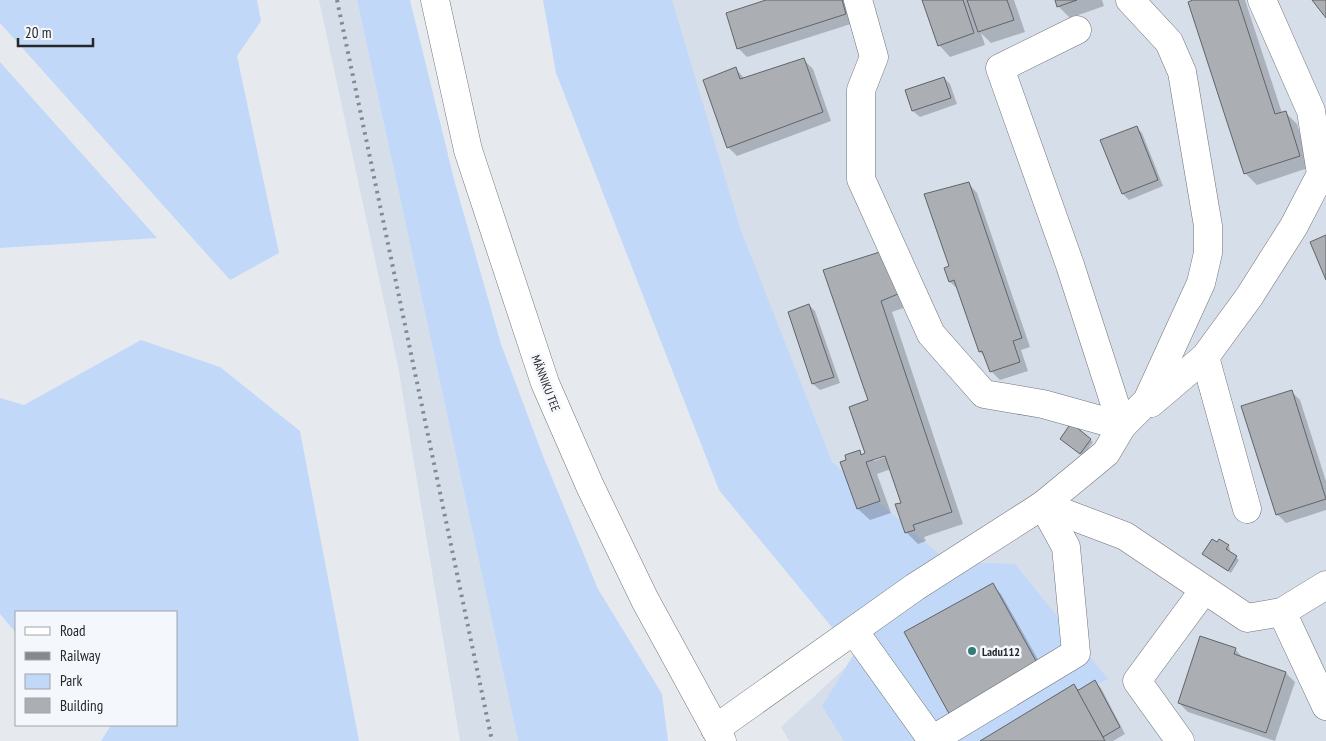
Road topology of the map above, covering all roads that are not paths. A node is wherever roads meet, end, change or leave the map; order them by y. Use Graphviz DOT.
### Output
graph roads {
  1 [pos="435,0"];
  2 [pos="858,0"];
  3 [pos="1130,0"];
  4 [pos="1262,0"];
  5 [pos="1077,30"];
  6 [pos="1324,174"];
  7 [pos="1205,357"];
  8 [pos="1122,426"];
  9 [pos="1043,505"];
  10 [pos="1247,509"];
  11 [pos="1326,585"];
  12 [pos="1204,590"];
  13 [pos="1282,612"];
  14 [pos="854,631"];
  15 [pos="1326,706"];
  16 [pos="718,735"];
  17 [pos="1180,741"];
  1 -- 16 [label="street, MÄNNIKU TEE"];
  2 -- 8 [label="street"];
  3 -- 8 [label="street"];
  4 -- 6 [label="street"];
  5 -- 8 [label="street"];
  6 -- 7 [label="street"];
  7 -- 8 [label="street"];
  7 -- 10 [label="street"];
  8 -- 9 [label="street"];
  9 -- 12 [label="street"];
  9 -- 14 [label="street"];
  9 -- 14 [label="street"];
  11 -- 13 [label="street"];
  12 -- 13 [label="street"];
  12 -- 17 [label="street"];
  13 -- 15 [label="street"];
  14 -- 16 [label="street"];
}
